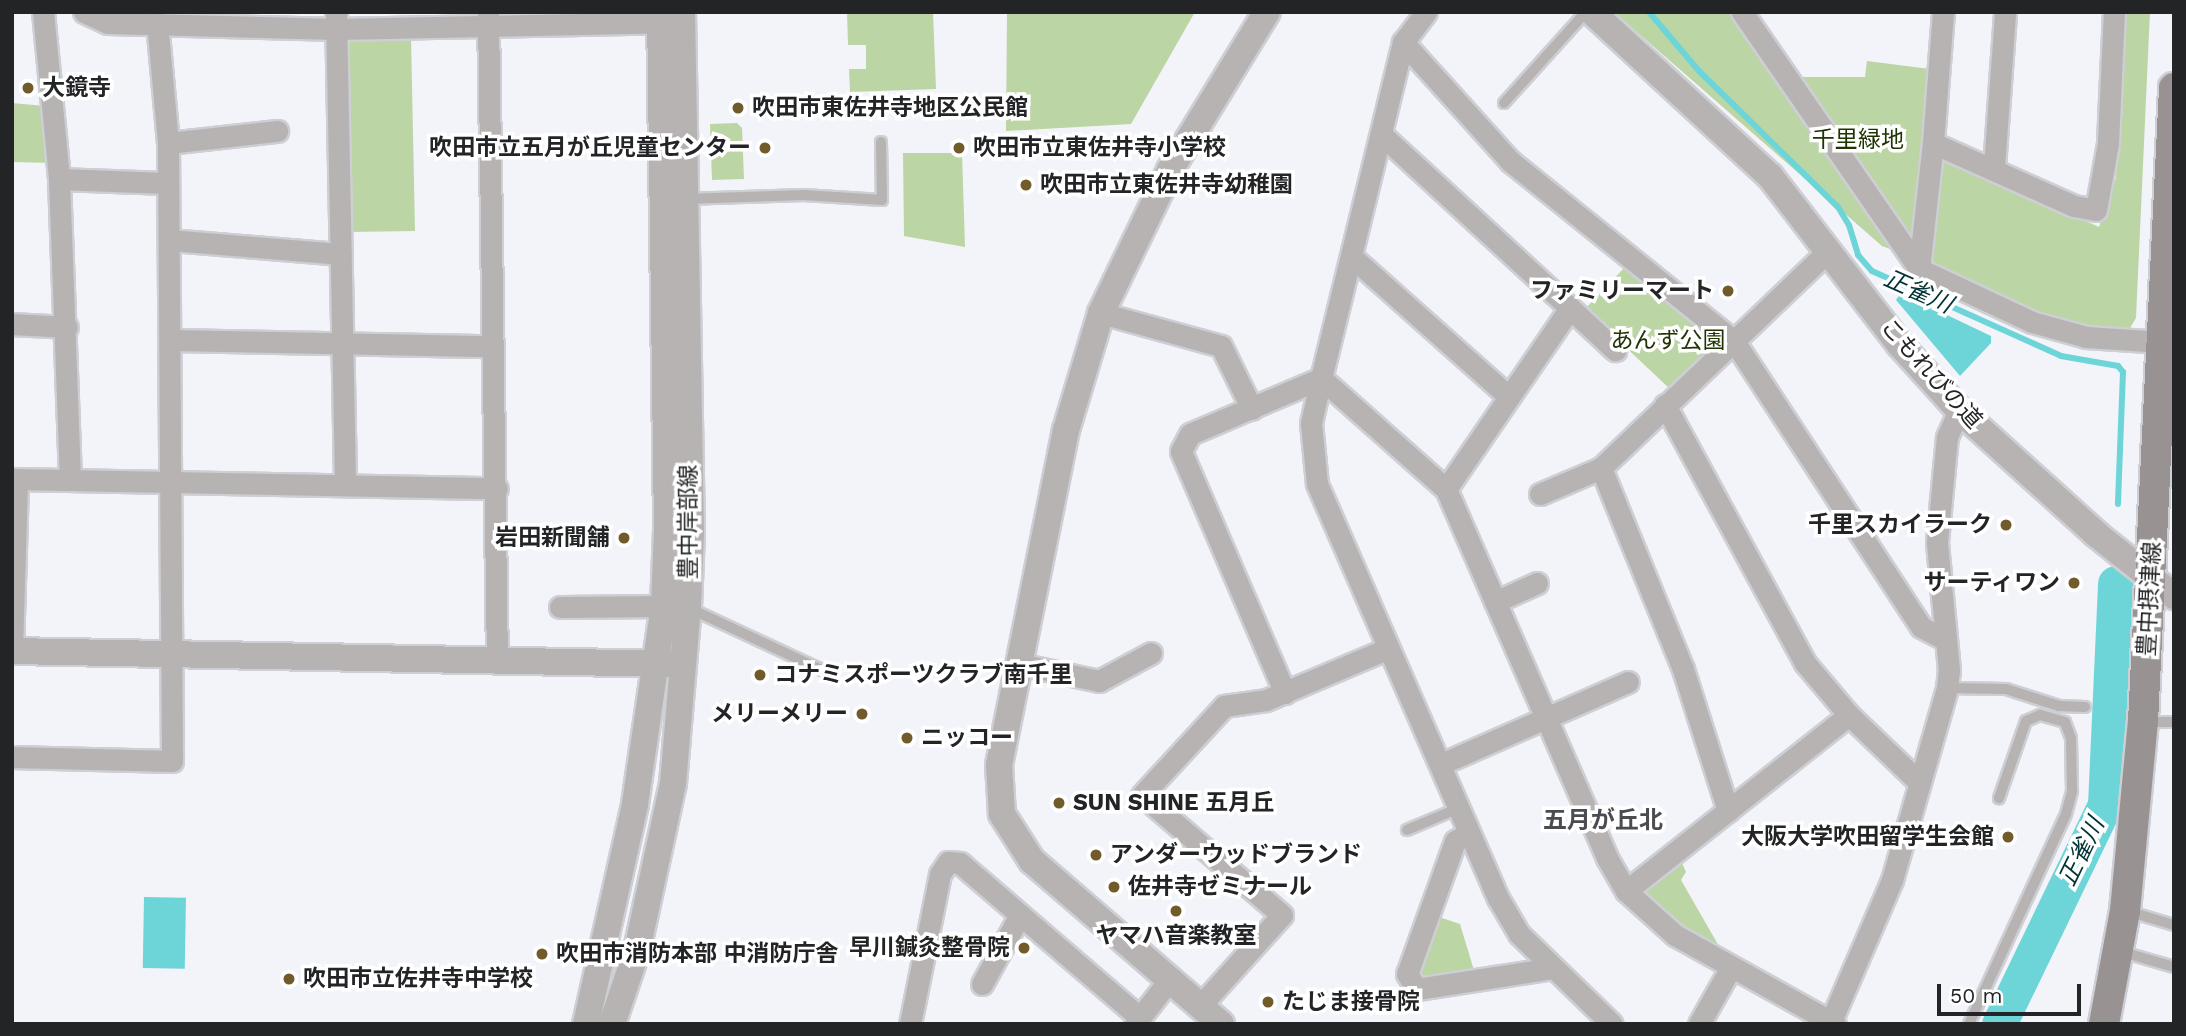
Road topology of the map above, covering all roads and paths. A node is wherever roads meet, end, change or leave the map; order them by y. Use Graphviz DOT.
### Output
graph roads {
  1 [pos="43,12"];
  2 [pos="84,12"];
  3 [pos="1268,12"];
  4 [pos="1426,12"];
  5 [pos="1586,12"];
  6 [pos="1592,12"];
  7 [pos="1742,12"];
  8 [pos="1943,12"];
  9 [pos="2005,12"];
  10 [pos="2114,12"];
  11 [pos="118,18"];
  12 [pos="671,18"];
  13 [pos="488,19"];
  14 [pos="336,21"];
  15 [pos="156,23"];
  16 [pos="1403,42"];
  17 [pos="2174,88"];
  18 [pos="1504,103"];
  19 [pos="277,131"];
  20 [pos="1383,136"];
  21 [pos="168,142"];
  22 [pos="881,142"];
  23 [pos="1933,143"];
  24 [pos="1994,167"];
  25 [pos="59,179"];
  26 [pos="166,183"];
  27 [pos="685,199"];
  28 [pos="170,240"];
  29 [pos="1829,250"];
  30 [pos="340,254"];
  31 [pos="1352,257"];
  32 [pos="1919,269"];
  33 [pos="1570,308"];
  34 [pos="1101,313"];
  35 [pos="12,324"];
  36 [pos="67,327"];
  37 [pos="171,340"];
  38 [pos="1734,341"];
  39 [pos="341,342"];
  40 [pos="2163,342"];
  41 [pos="493,346"];
  42 [pos="1615,349"];
  43 [pos="1321,378"];
  44 [pos="1508,396"];
  45 [pos="1665,405"];
  46 [pos="1252,409"];
  47 [pos="1959,410"];
  48 [pos="1601,468"];
  49 [pos="15,479"];
  50 [pos="70,480"];
  51 [pos="173,482"];
  52 [pos="345,482"];
  53 [pos="497,488"];
  54 [pos="1446,489"];
  55 [pos="1540,494"];
  56 [pos="2150,576"];
  57 [pos="1537,583"];
  58 [pos="2174,597"];
  59 [pos="1495,603"];
  60 [pos="560,607"];
  61 [pos="676,607"];
  62 [pos="1943,638"];
  63 [pos="1387,649"];
  64 [pos="12,651"];
  65 [pos="1151,653"];
  66 [pos="174,654"];
  67 [pos="498,661"];
  68 [pos="669,664"];
  69 [pos="1019,664"];
  70 [pos="828,673"];
  71 [pos="1628,682"];
  72 [pos="1947,688"];
  73 [pos="1284,693"];
  74 [pos="2085,708"];
  75 [pos="1849,715"];
  76 [pos="1546,718"];
  77 [pos="2143,722"];
  78 [pos="2174,722"];
  79 [pos="12,757"];
  80 [pos="1441,764"];
  81 [pos="1920,783"];
  82 [pos="1999,798"];
  83 [pos="1459,808"];
  84 [pos="1728,811"];
  85 [pos="1408,830"];
  86 [pos="1469,833"];
  87 [pos="1626,891"];
  88 [pos="2124,911"];
  89 [pos="1020,915"];
  90 [pos="2174,925"];
  91 [pos="2118,950"];
  92 [pos="2174,967"];
  93 [pos="1552,968"];
  94 [pos="1730,969"];
  95 [pos="1170,979"];
  96 [pos="982,984"];
  97 [pos="1200,1006"];
  98 [pos="1137,1020"];
  99 [pos="1833,1023"];
  100 [pos="586,1024"];
  101 [pos="612,1024"];
  102 [pos="910,1024"];
  103 [pos="1221,1024"];
  104 [pos="1612,1024"];
  105 [pos="1699,1024"];
  106 [pos="1969,1024"];
  107 [pos="2104,1024"];
  1 -- 25 [label="street"];
  2 -- 11 [label="street"];
  3 -- 34 [label="street"];
  4 -- 16 [label="street"];
  5 -- 18 [label="lane"];
  6 -- 29 [label="street, こもれびの道"];
  7 -- 32 [label="street"];
  8 -- 23 [label="street"];
  9 -- 24 [label="street"];
  10 -- 24 [label="street"];
  11 -- 15 [label="street"];
  12 -- 13 [label="street"];
  12 -- 27 [label="street, 豊中岸部線"];
  12 -- 61 [label="street, 豊中岸部線"];
  13 -- 14 [label="street"];
  13 -- 41 [label="street"];
  14 -- 15 [label="street"];
  14 -- 30 [label="street"];
  15 -- 21 [label="street"];
  16 -- 20 [label="street"];
  16 -- 38 [label="street"];
  17 -- 40 [label="main road, 豊中摂津線"];
  19 -- 21 [label="street"];
  20 -- 31 [label="street"];
  20 -- 33 [label="street"];
  21 -- 26 [label="street"];
  22 -- 27 [label="lane"];
  23 -- 24 [label="street"];
  23 -- 32 [label="street"];
  25 -- 26 [label="street"];
  25 -- 36 [label="street"];
  26 -- 28 [label="street"];
  27 -- 61 [label="street, 豊中岸部線"];
  28 -- 30 [label="street"];
  28 -- 37 [label="street"];
  29 -- 38 [label="street"];
  29 -- 47 [label="street, こもれびの道"];
  30 -- 39 [label="street"];
  31 -- 43 [label="street"];
  31 -- 44 [label="street"];
  32 -- 40 [label="street"];
  33 -- 42 [label="street"];
  33 -- 44 [label="street"];
  34 -- 46 [label="street"];
  34 -- 69 [label="street"];
  35 -- 36 [label="street"];
  36 -- 50 [label="street"];
  37 -- 39 [label="street"];
  37 -- 51 [label="street"];
  38 -- 45 [label="street"];
  38 -- 62 [label="street"];
  39 -- 41 [label="street"];
  39 -- 52 [label="street"];
  40 -- 56 [label="main road, 豊中摂津線"];
  41 -- 53 [label="street"];
  43 -- 46 [label="street"];
  43 -- 54 [label="street"];
  43 -- 63 [label="street"];
  44 -- 54 [label="street"];
  45 -- 48 [label="street"];
  45 -- 75 [label="street"];
  46 -- 73 [label="street"];
  47 -- 56 [label="street, こもれびの道"];
  47 -- 62 [label="street"];
  48 -- 55 [label="street"];
  48 -- 84 [label="street"];
  49 -- 50 [label="street"];
  49 -- 64 [label="street"];
  50 -- 51 [label="street"];
  51 -- 52 [label="street"];
  51 -- 66 [label="street"];
  52 -- 53 [label="street"];
  53 -- 67 [label="street"];
  54 -- 59 [label="street"];
  56 -- 58 [label="street, こもれびの道"];
  56 -- 77 [label="main road, 豊中摂津線"];
  57 -- 59 [label="street"];
  59 -- 76 [label="street"];
  60 -- 61 [label="street"];
  61 -- 68 [label="street, 豊中岸部線"];
  61 -- 70 [label="lane"];
  62 -- 72 [label="street"];
  63 -- 73 [label="street"];
  63 -- 80 [label="street"];
  64 -- 66 [label="street"];
  65 -- 69 [label="street"];
  66 -- 67 [label="street"];
  66 -- 79 [label="street"];
  67 -- 68 [label="street"];
  68 -- 100 [label="street, 豊中岸部線"];
  68 -- 101 [label="street, 豊中岸部線"];
  69 -- 95 [label="street"];
  71 -- 76 [label="street"];
  72 -- 74 [label="lane"];
  72 -- 81 [label="street"];
  73 -- 97 [label="street"];
  75 -- 81 [label="street"];
  75 -- 84 [label="street"];
  76 -- 80 [label="street"];
  76 -- 87 [label="street"];
  77 -- 78 [label="lane"];
  77 -- 88 [label="main road, 豊中摂津線"];
  80 -- 83 [label="street"];
  81 -- 99 [label="street"];
  82 -- 106 [label="lane"];
  83 -- 85 [label="lane"];
  83 -- 86 [label="street"];
  84 -- 87 [label="street"];
  86 -- 93 [label="street"];
  86 -- 93 [label="street"];
  87 -- 94 [label="street"];
  88 -- 90 [label="lane"];
  88 -- 91 [label="main road, 豊中摂津線"];
  89 -- 96 [label="street"];
  89 -- 98 [label="street"];
  89 -- 102 [label="street"];
  91 -- 92 [label="lane"];
  91 -- 107 [label="main road, 豊中摂津線"];
  93 -- 104 [label="street"];
  94 -- 99 [label="street"];
  94 -- 105 [label="street"];
  95 -- 97 [label="street"];
  95 -- 98 [label="street"];
  97 -- 103 [label="street"];
}
